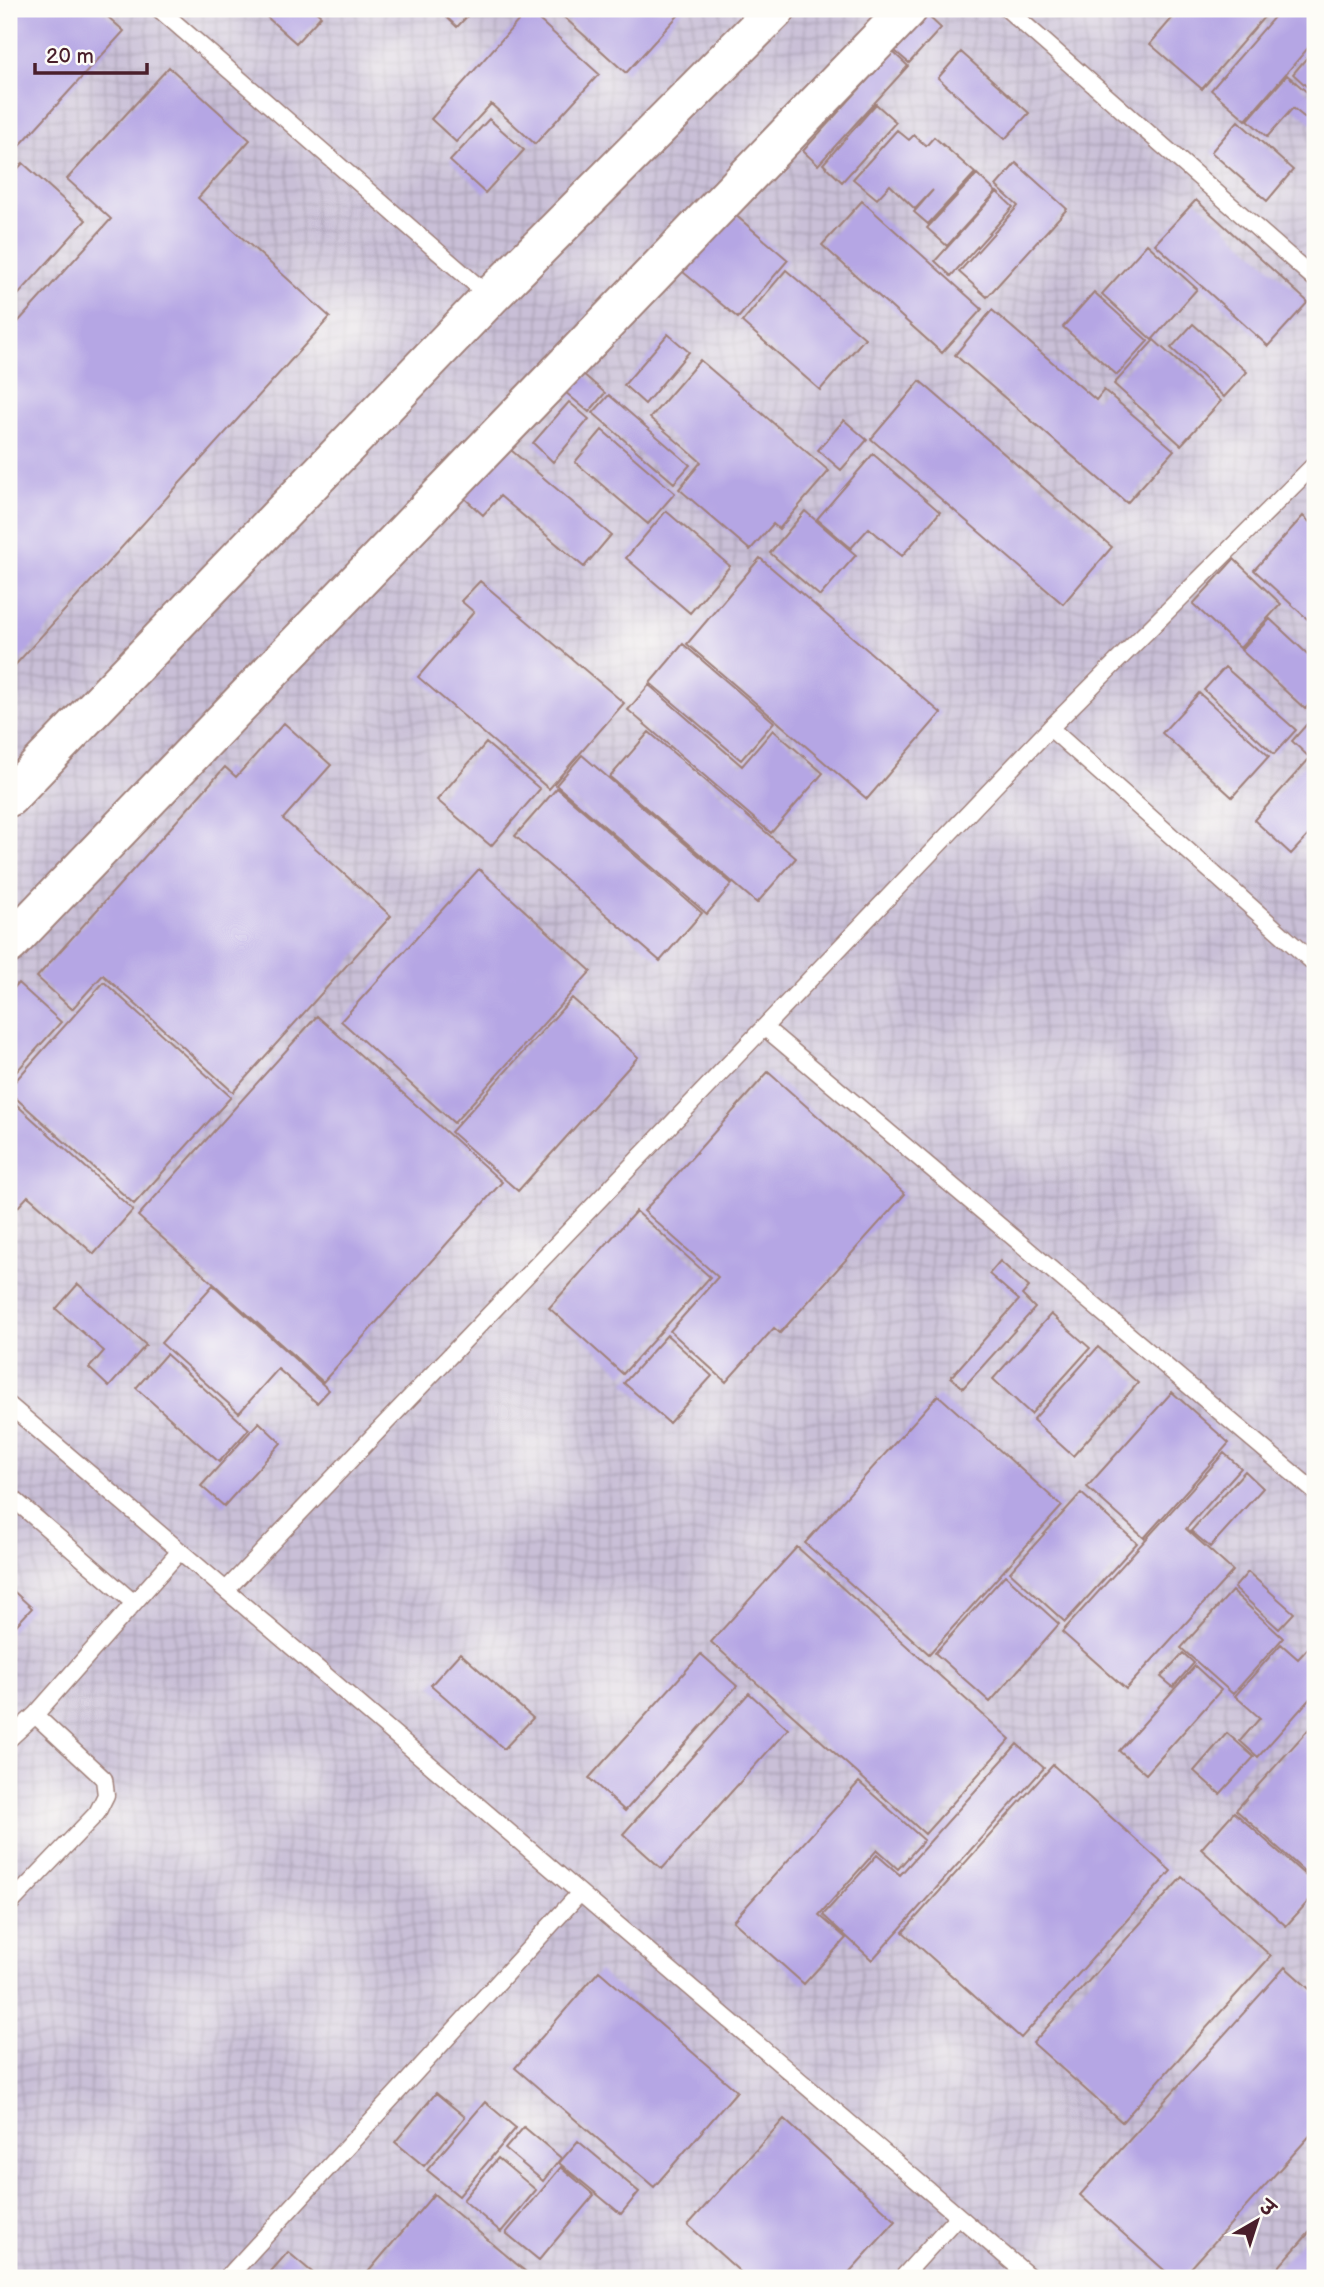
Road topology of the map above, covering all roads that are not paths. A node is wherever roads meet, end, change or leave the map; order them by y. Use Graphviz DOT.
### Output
graph roads {
  1 [pos="159,9"];
  2 [pos="776,9"];
  3 [pos="908,9"];
  4 [pos="1007,9"];
  5 [pos="1315,279"];
  6 [pos="490,297"];
  7 [pos="1315,464"];
  8 [pos="1050,728"];
  9 [pos="9,797"];
  10 [pos="9,944"];
  11 [pos="1315,964"];
  12 [pos="764,1027"];
  13 [pos="9,1405"];
  14 [pos="1315,1493"];
  15 [pos="9,1495"];
  16 [pos="180,1551"];
  17 [pos="226,1590"];
  18 [pos="134,1603"];
  19 [pos="35,1716"];
  20 [pos="9,1739"];
  21 [pos="580,1894"];
  22 [pos="9,1905"];
  23 [pos="958,2216"];
  24 [pos="227,2278"];
  25 [pos="902,2278"];
  26 [pos="1031,2278"];
  1 -- 6 [label="lane"];
  2 -- 6 [label="street"];
  3 -- 10 [label="street"];
  4 -- 5 [label="lane"];
  6 -- 9 [label="street"];
  7 -- 8 [label="lane"];
  8 -- 11 [label="lane"];
  8 -- 12 [label="lane"];
  12 -- 14 [label="lane"];
  12 -- 17 [label="lane"];
  13 -- 16 [label="lane"];
  15 -- 18 [label="lane"];
  16 -- 17 [label="lane"];
  16 -- 18 [label="lane"];
  17 -- 21 [label="lane"];
  18 -- 19 [label="lane"];
  19 -- 20 [label="lane"];
  19 -- 22 [label="lane"];
  21 -- 23 [label="lane"];
  21 -- 24 [label="lane"];
  23 -- 25 [label="lane"];
  23 -- 26 [label="lane"];
}
